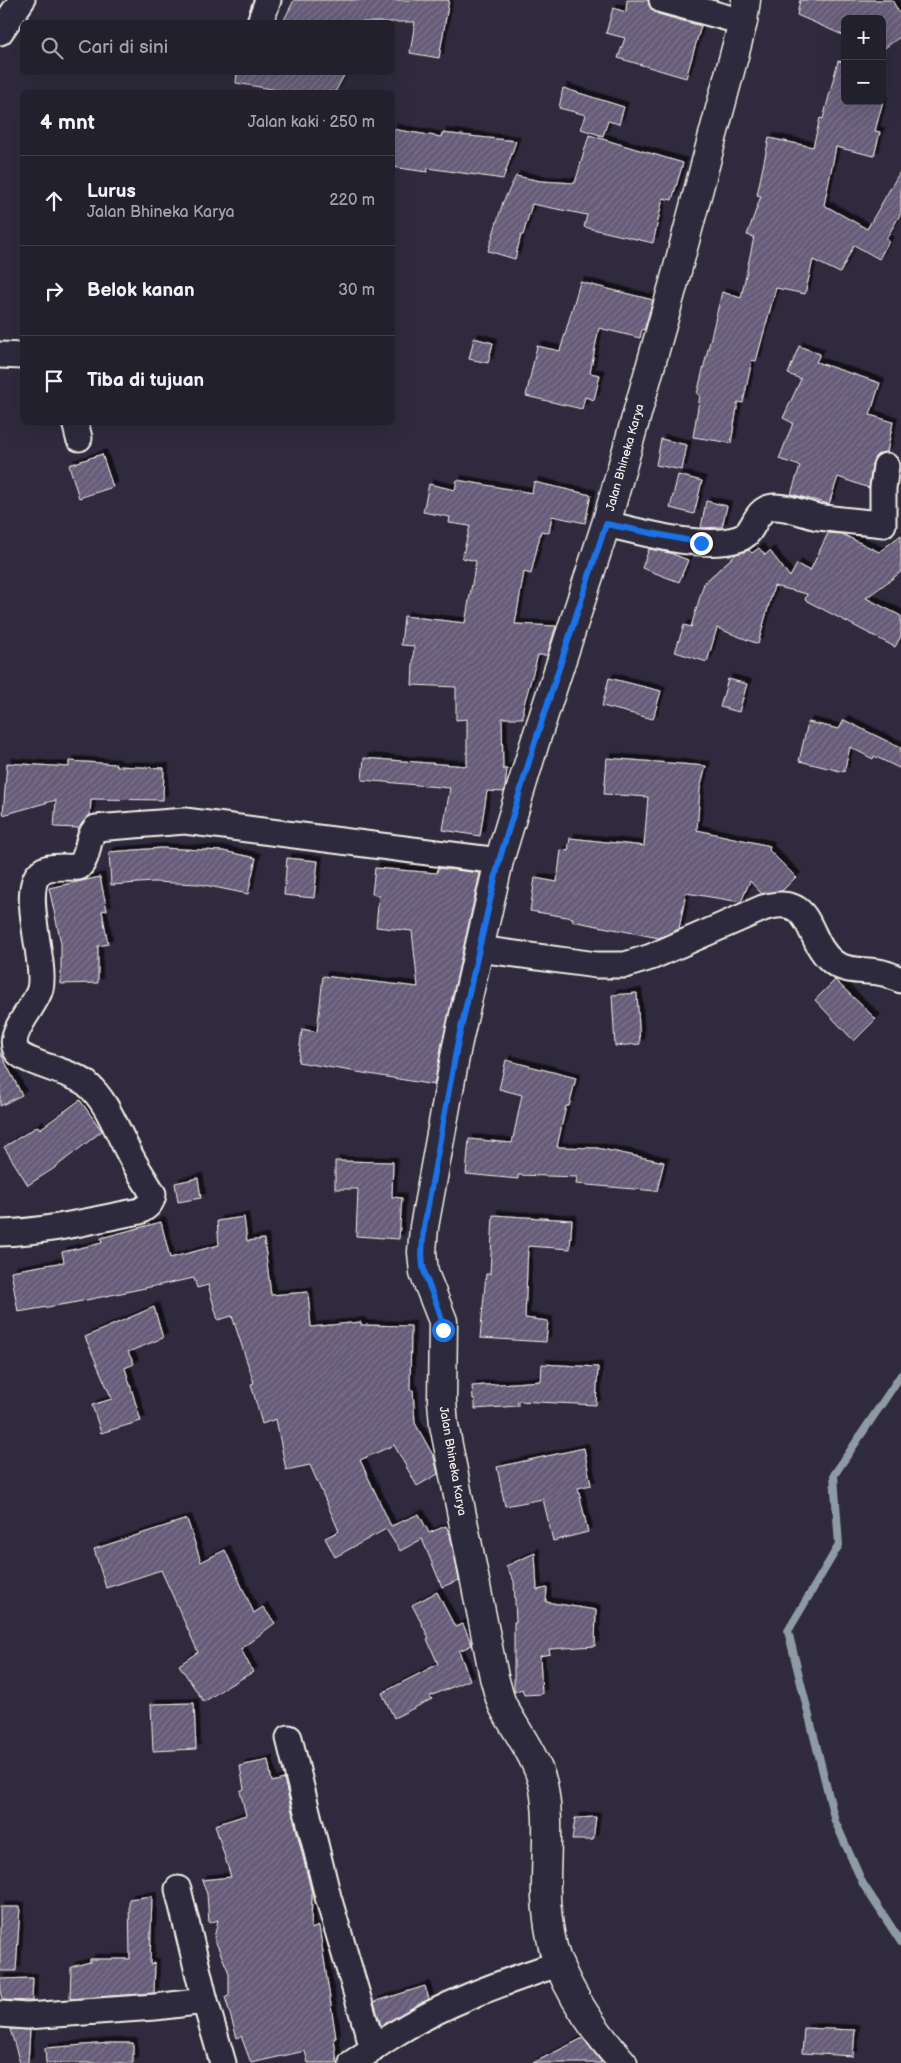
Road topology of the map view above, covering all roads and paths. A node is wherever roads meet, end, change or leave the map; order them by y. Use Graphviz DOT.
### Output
graph roads {
  1 [pos="22,0"];
  2 [pos="268,0"];
  3 [pos="662,0"];
  4 [pos="744,11"];
  5 [pos="261,20"];
  6 [pos="0,32"];
  7 [pos="0,355"];
  8 [pos="20,356"];
  9 [pos="886,466"];
  10 [pos="892,523"];
  11 [pos="606,524"];
  12 [pos="499,861"];
  13 [pos="479,949"];
  14 [pos="901,980"];
  15 [pos="8,1036"];
  16 [pos="0,1233"];
  17 [pos="289,1738"];
  18 [pos="178,1889"];
  19 [pos="558,1964"];
  20 [pos="205,2001"];
  21 [pos="0,2014"];
  22 [pos="373,2049"];
  23 [pos="222,2063"];
  24 [pos="352,2063"];
  25 [pos="623,2063"];
  1 -- 6 [label="street"];
  2 -- 5 [label="street"];
  3 -- 4 [label="street"];
  4 -- 11 [label="street, Jalan Bhineka Karya"];
  7 -- 8 [label="street"];
  9 -- 10 [label="street"];
  10 -- 11 [label="street"];
  11 -- 12 [label="street, Jalan Bhineka Karya"];
  12 -- 13 [label="street, Jalan Bhineka Karya"];
  12 -- 15 [label="street"];
  13 -- 14 [label="street"];
  13 -- 19 [label="street, Jalan Bhineka Karya"];
  15 -- 16 [label="street"];
  17 -- 22 [label="street"];
  18 -- 20 [label="street"];
  19 -- 22 [label="street"];
  19 -- 25 [label="street, Jalan Bhineka Karya"];
  20 -- 21 [label="street"];
  20 -- 23 [label="street"];
  22 -- 24 [label="street"];
}
